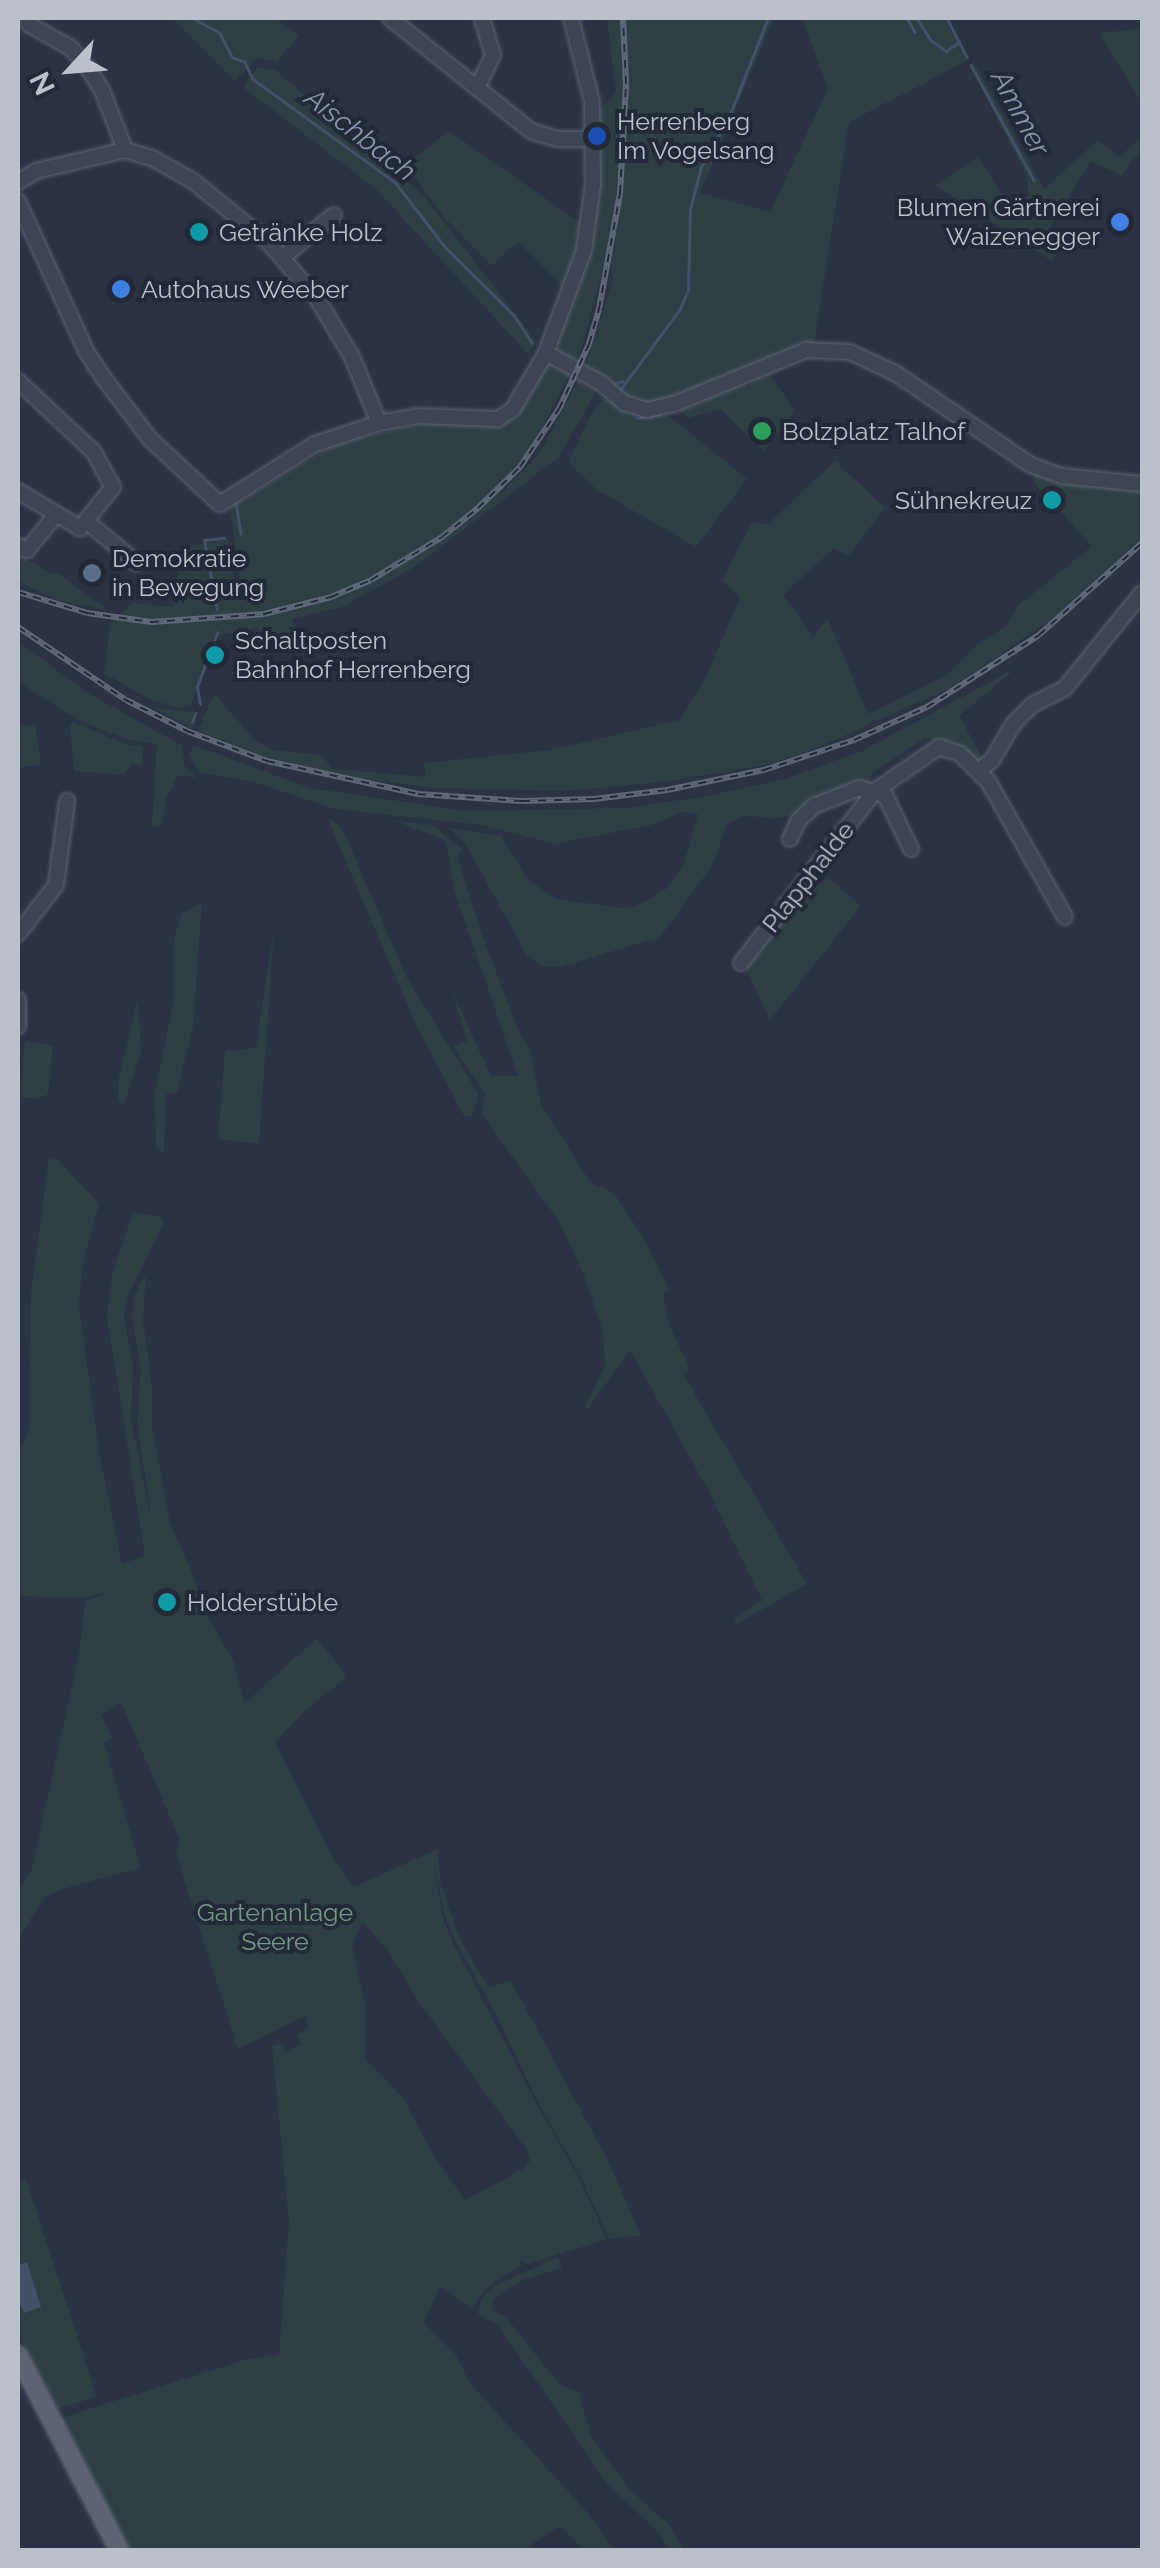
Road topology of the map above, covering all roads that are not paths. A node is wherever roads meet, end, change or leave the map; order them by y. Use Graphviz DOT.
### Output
graph roads {
  1 [pos="390,18"];
  2 [pos="482,18"];
  3 [pos="571,18"];
  4 [pos="28,24"];
  5 [pos="477,88"];
  6 [pos="593,139"];
  7 [pos="125,150"];
  8 [pos="18,182"];
  9 [pos="18,201"];
  10 [pos="334,215"];
  11 [pos="283,258"];
  12 [pos="546,353"];
  13 [pos="18,381"];
  14 [pos="379,423"];
  15 [pos="1142,484"];
  16 [pos="18,492"];
  17 [pos="56,515"];
  18 [pos="86,521"];
  19 [pos="18,546"];
  20 [pos="138,563"];
  21 [pos="1142,593"];
  22 [pos="978,771"];
  23 [pos="876,791"];
  24 [pos="67,802"];
  25 [pos="790,839"];
  26 [pos="911,849"];
  27 [pos="1065,917"];
  28 [pos="18,931"];
  29 [pos="742,963"];
  30 [pos="18,1000"];
  31 [pos="18,1026"];
  32 [pos="18,2354"];
  33 [pos="119,2550"];
  1 -- 5 [label="street"];
  2 -- 5 [label="street"];
  3 -- 6 [label="street"];
  4 -- 7 [label="street"];
  5 -- 6 [label="street"];
  6 -- 12 [label="street"];
  7 -- 8 [label="street"];
  7 -- 11 [label="street"];
  9 -- 14 [label="street"];
  10 -- 11 [label="street"];
  11 -- 14 [label="street"];
  12 -- 14 [label="street"];
  12 -- 15 [label="street"];
  13 -- 18 [label="street"];
  16 -- 17 [label="street"];
  17 -- 18 [label="street"];
  17 -- 19 [label="street"];
  18 -- 20 [label="street"];
  21 -- 22 [label="street"];
  22 -- 23 [label="street, Plapphalde"];
  22 -- 27 [label="street, Plapphalde"];
  23 -- 25 [label="street, Plapphalde"];
  23 -- 26 [label="street"];
  23 -- 29 [label="street, Plapphalde"];
  24 -- 28 [label="street"];
  30 -- 31 [label="street"];
  32 -- 33 [label="main road"];
}
